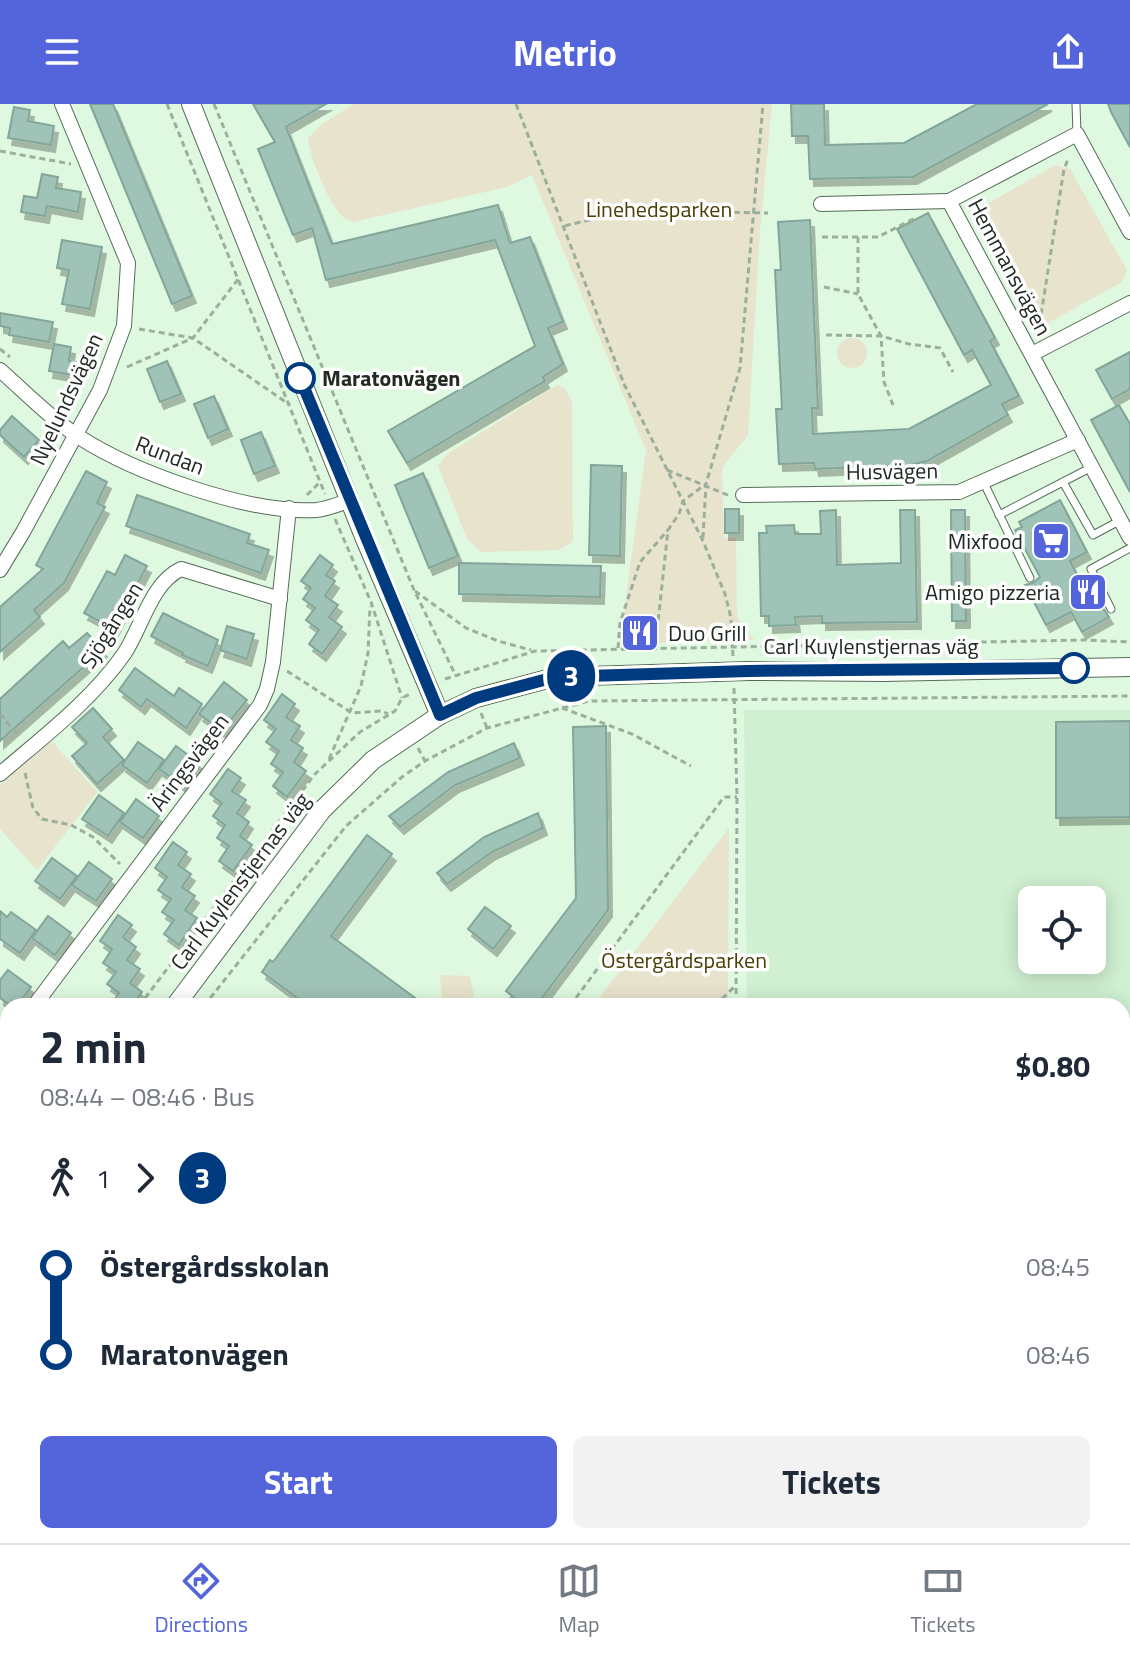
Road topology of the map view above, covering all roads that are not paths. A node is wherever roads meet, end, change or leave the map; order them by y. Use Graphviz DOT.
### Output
graph roads {
  1 [pos="62,104"];
  2 [pos="191,104"];
  3 [pos="1076,104"];
  4 [pos="1077,134"];
  5 [pos="949,201"];
  6 [pos="821,204"];
  7 [pos="1130,232"];
  8 [pos="1130,303"];
  9 [pos="1032,354"];
  10 [pos="0,370"];
  11 [pos="77,436"];
  12 [pos="1078,440"];
  13 [pos="1092,467"];
  14 [pos="983,481"];
  15 [pos="1063,482"];
  16 [pos="743,495"];
  17 [pos="351,500"];
  18 [pos="289,508"];
  19 [pos="999,515"];
  20 [pos="1121,520"];
  21 [pos="1130,538"];
  22 [pos="1130,548"];
  23 [pos="0,570"];
  24 [pos="1030,578"];
  25 [pos="280,599"];
  26 [pos="1111,609"];
  27 [pos="1130,667"];
  28 [pos="440,715"];
  29 [pos="0,774"];
  30 [pos="40,998"];
  31 [pos="181,998"];
  1 -- 11 [label="street, Nyelundsvägen"];
  2 -- 17 [label="street"];
  3 -- 4 [label="lane"];
  4 -- 5 [label="street, Hemmansvägen"];
  4 -- 7 [label="street"];
  5 -- 6 [label="street, Hemmansvägen"];
  5 -- 9 [label="street, Hemmansvägen"];
  8 -- 9 [label="street, Hemmansvägen"];
  9 -- 12 [label="street, Hemmansvägen"];
  10 -- 11 [label="street, Rundan"];
  11 -- 18 [label="street, Rundan"];
  11 -- 23 [label="street, Nyelundsvägen"];
  12 -- 13 [label="street, Hemmansvägen"];
  12 -- 14 [label="street, Husvägen"];
  13 -- 15 [label="lane"];
  13 -- 20 [label="street, Hemmansvägen"];
  14 -- 16 [label="street, Husvägen"];
  14 -- 19 [label="lane"];
  15 -- 19 [label="lane"];
  15 -- 20 [label="lane"];
  17 -- 18 [label="street, Rundan"];
  17 -- 28 [label="street"];
  18 -- 25 [label="street, Äringsvägen"];
  19 -- 24 [label="lane"];
  20 -- 21 [label="street, Hemmansvägen"];
  22 -- 26 [label="lane"];
  25 -- 29 [label="street, Sjögången"];
  25 -- 30 [label="street, Äringsvägen"];
  27 -- 28 [label="street, Carl Kuylenstjernas väg"];
  28 -- 31 [label="street, Carl Kuylenstjernas väg"];
}
